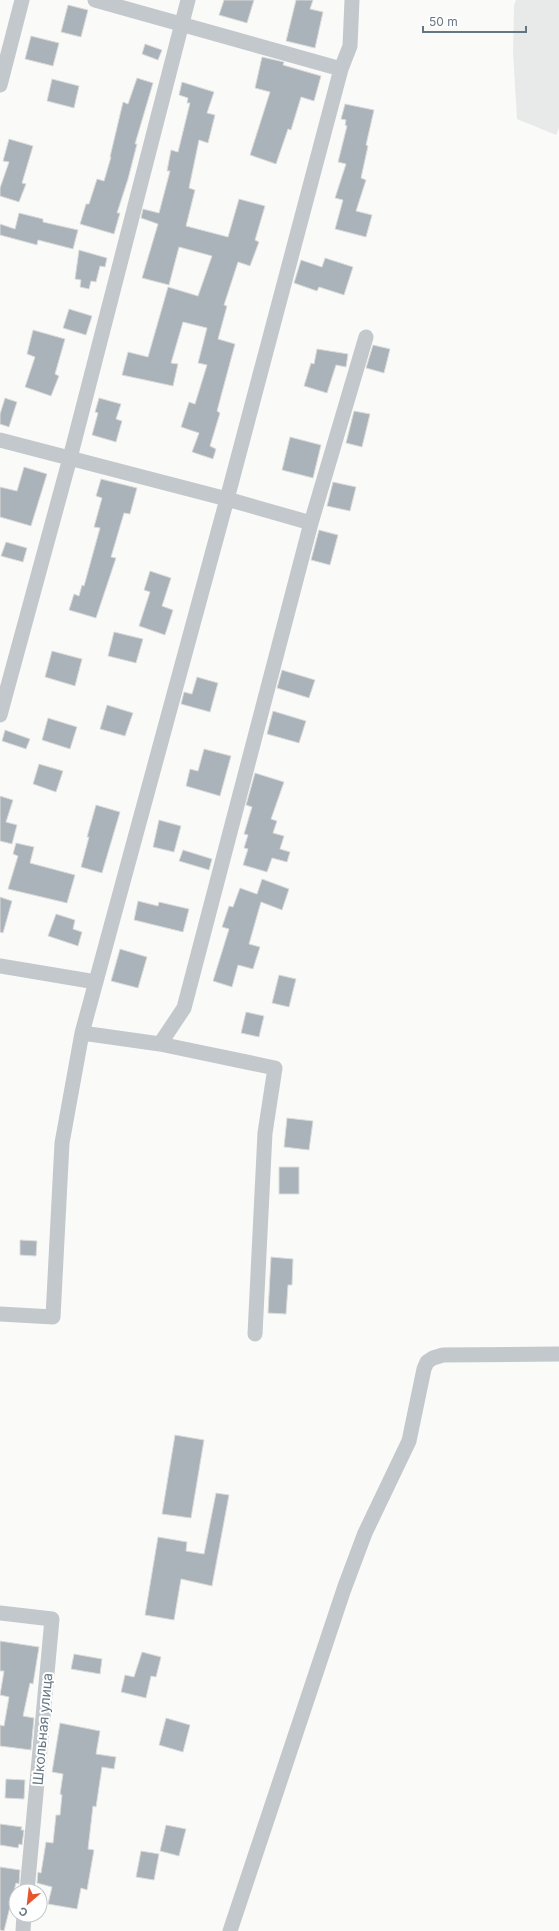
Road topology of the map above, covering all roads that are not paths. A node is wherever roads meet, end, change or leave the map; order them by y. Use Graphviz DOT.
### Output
graph roads {
  1 [pos="22,0"];
  2 [pos="95,0"];
  3 [pos="188,0"];
  4 [pos="352,0"];
  5 [pos="181,24"];
  6 [pos="341,69"];
  7 [pos="0,85"];
  8 [pos="366,337"];
  9 [pos="0,440"];
  10 [pos="70,458"];
  11 [pos="227,499"];
  12 [pos="311,523"];
  13 [pos="0,715"];
  14 [pos="0,966"];
  15 [pos="96,982"];
  16 [pos="82,1033"];
  17 [pos="160,1044"];
  18 [pos="0,1314"];
  19 [pos="255,1334"];
  20 [pos="559,1354"];
  21 [pos="0,1613"];
  22 [pos="27,1883"];
  23 [pos="230,1931"];
  1 -- 7 [label="street"];
  2 -- 5 [label="street"];
  3 -- 5 [label="street"];
  4 -- 6 [label="street"];
  5 -- 6 [label="street"];
  5 -- 10 [label="street"];
  6 -- 11 [label="street"];
  8 -- 12 [label="street"];
  9 -- 10 [label="street"];
  10 -- 11 [label="street"];
  10 -- 13 [label="street"];
  11 -- 12 [label="street"];
  11 -- 15 [label="street"];
  12 -- 17 [label="street"];
  14 -- 15 [label="street"];
  15 -- 16 [label="street"];
  16 -- 17 [label="street"];
  16 -- 18 [label="street"];
  17 -- 19 [label="street"];
  20 -- 23 [label="street"];
  21 -- 22 [label="street, Школьная улица"];
}
